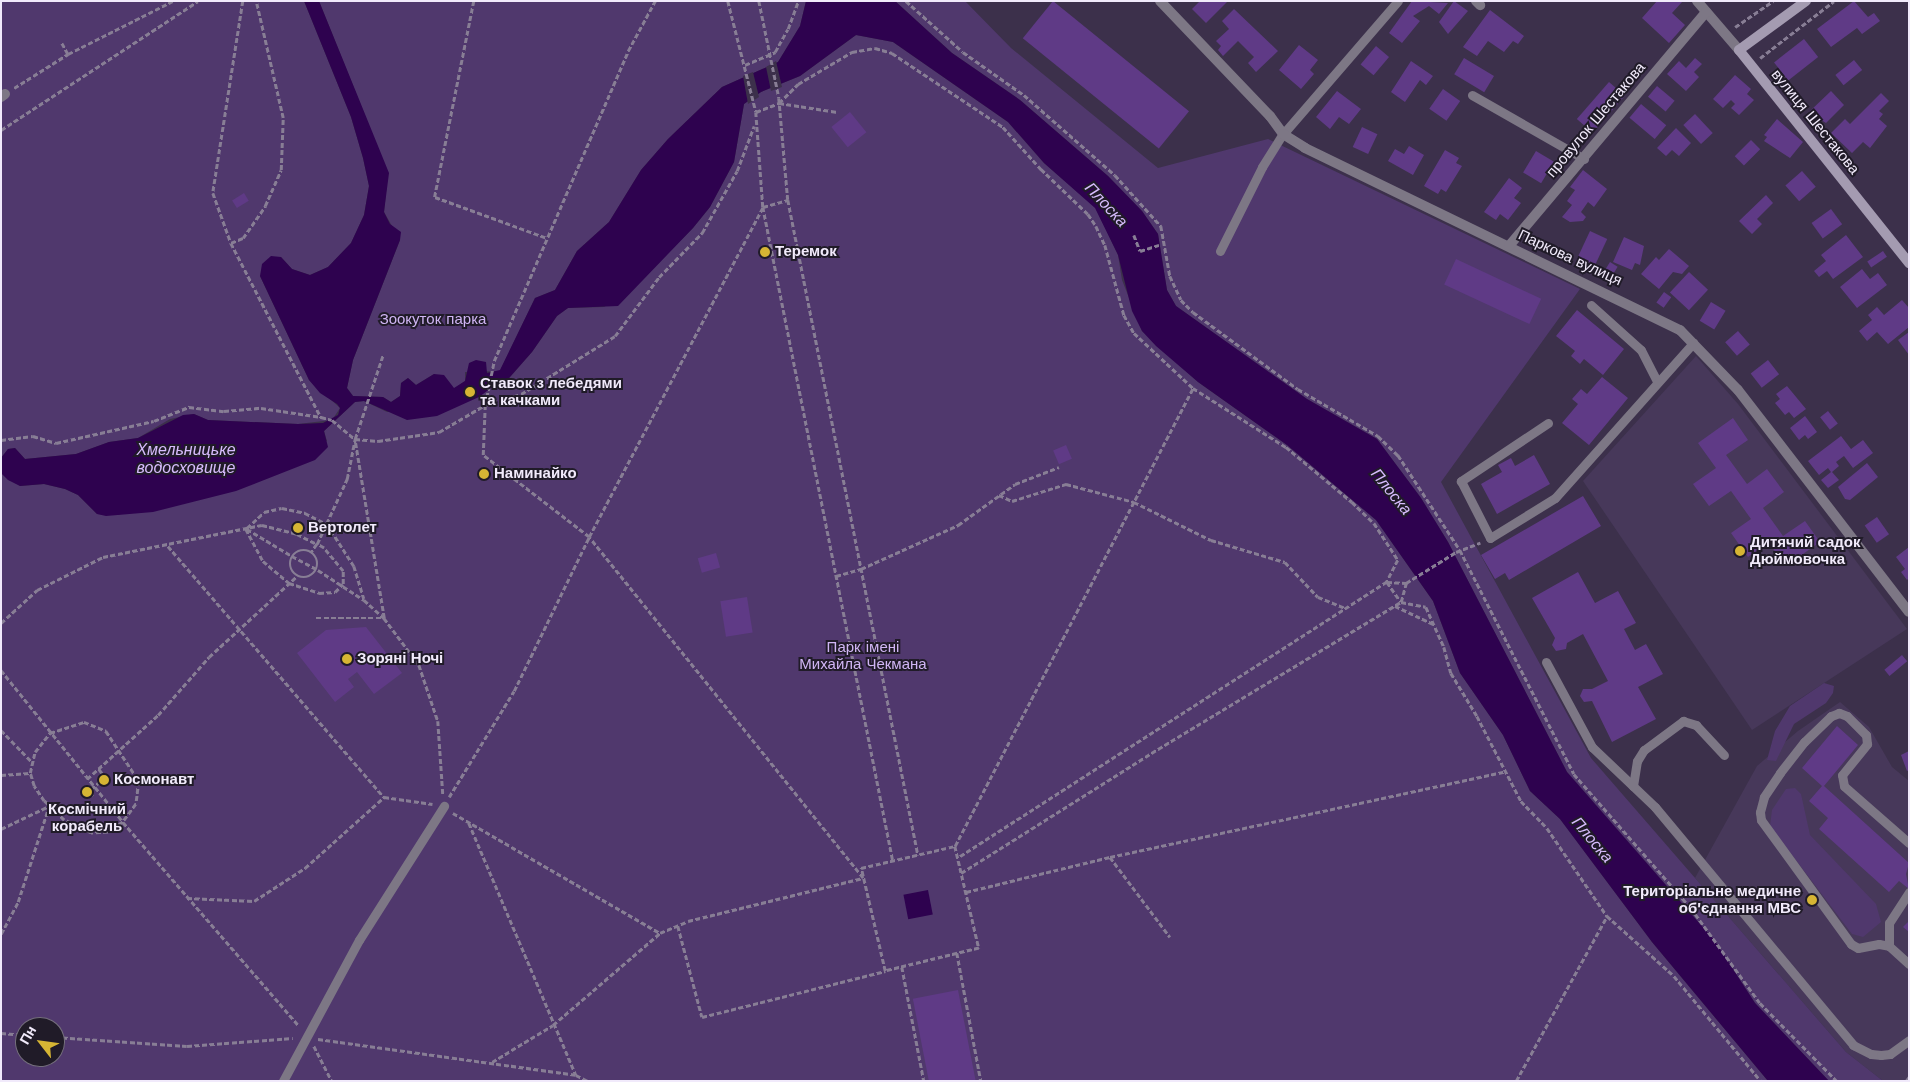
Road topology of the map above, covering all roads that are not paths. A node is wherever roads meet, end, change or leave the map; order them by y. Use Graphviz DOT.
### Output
graph roads {
  1 [pos="1160,1"];
  2 [pos="1398,1"];
  3 [pos="1697,1"];
  4 [pos="1806,1"];
  5 [pos="1706,12"];
  6 [pos="1739,50"];
  7 [pos="1472,95"];
  8 [pos="1283,134"];
  9 [pos="1584,158"];
  10 [pos="1508,246"];
  11 [pos="1220,251"];
  12 [pos="1909,262"];
  13 [pos="1591,305"];
  14 [pos="1693,343"];
  15 [pos="1657,382"];
  16 [pos="1548,423"];
  17 [pos="1909,612"];
  18 [pos="1546,662"];
  19 [pos="1724,755"];
  20 [pos="1633,786"];
  21 [pos="444,806"];
  22 [pos="1909,843"];
  23 [pos="1909,892"];
  24 [pos="1889,946"];
  25 [pos="1909,964"];
  26 [pos="1909,1040"];
  27 [pos="284,1081"];
  1 -- 8 [label="street, Паркова вулиця"];
  2 -- 8 [label="lane"];
  3 -- 5 [label="street, вулиця Шестакова"];
  4 -- 6 [label="street"];
  5 -- 6 [label="street, вулиця Шестакова"];
  5 -- 9 [label="street, провулок Шестакова"];
  6 -- 12 [label="street, вулиця Шестакова"];
  7 -- 9 [label="lane"];
  8 -- 10 [label="street, Паркова вулиця"];
  8 -- 11 [label="lane"];
  9 -- 10 [label="street, провулок Шестакова"];
  10 -- 14 [label="street, Паркова вулиця"];
  13 -- 15 [label="lane"];
  14 -- 15 [label="lane"];
  14 -- 17 [label="street, Паркова вулиця"];
  15 -- 16 [label="lane"];
  18 -- 20 [label="lane"];
  19 -- 20 [label="lane"];
  20 -- 26 [label="lane"];
  21 -- 27 [label="lane"];
  22 -- 24 [label="lane"];
  23 -- 24 [label="lane"];
  24 -- 25 [label="lane"];
}
